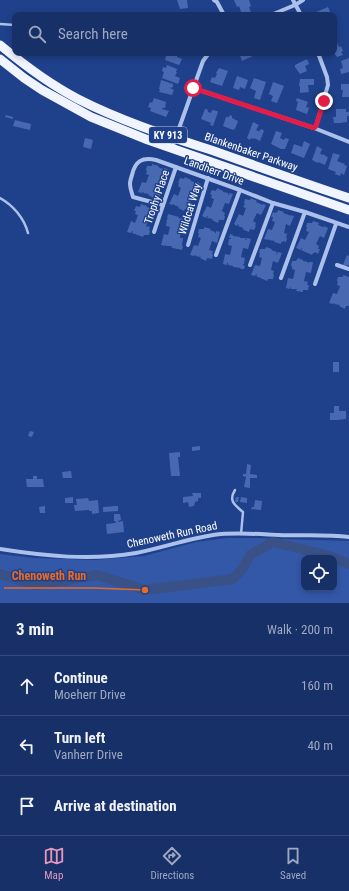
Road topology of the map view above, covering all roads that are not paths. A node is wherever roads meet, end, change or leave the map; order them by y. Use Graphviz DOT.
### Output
graph roads {
  1 [pos="214,0"];
  2 [pos="303,0"];
  3 [pos="294,2"];
  4 [pos="222,12"];
  5 [pos="276,12"];
  6 [pos="299,12"];
  7 [pos="0,24"];
  8 [pos="12,25"];
  9 [pos="0,45"];
  10 [pos="12,55"];
  11 [pos="13,56"];
  12 [pos="207,56"];
  13 [pos="319,56"];
  14 [pos="0,59"];
  15 [pos="193,88"];
  16 [pos="314,128"];
  17 [pos="175,138"];
  18 [pos="349,142"];
  19 [pos="172,148"];
  20 [pos="176,167"];
  21 [pos="208,178"];
  22 [pos="240,190"];
  23 [pos="0,198"];
  24 [pos="349,198"];
  25 [pos="273,203"];
  26 [pos="163,205"];
  27 [pos="349,210"];
  28 [pos="305,212"];
  29 [pos="336,224"];
  30 [pos="349,227"];
  31 [pos="154,232"];
  32 [pos="28,233"];
  33 [pos="188,245"];
  34 [pos="216,255"];
  35 [pos="250,265"];
  36 [pos="337,265"];
  37 [pos="349,269"];
  38 [pos="281,278"];
  39 [pos="315,284"];
  40 [pos="235,490"];
  41 [pos="241,534"];
  42 [pos="349,537"];
  43 [pos="0,549"];
  1 -- 4 [label="street"];
  2 -- 3 [label="street"];
  3 -- 5 [label="street"];
  3 -- 6 [label="street"];
  7 -- 8 [label="lane"];
  9 -- 10 [label="main road, Blankenbaker Parkway / KY 913"];
  11 -- 17 [label="main road, Blankenbaker Parkway / KY 913"];
  12 -- 15 [label="street, Landherr Drive"];
  13 -- 16 [label="street"];
  14 -- 19 [label="main road, Blankenbaker Parkway / KY 913"];
  15 -- 16 [label="street"];
  15 -- 17 [label="street, Landherr Drive"];
  16 -- 18 [label="street"];
  17 -- 19 [label="street, Landherr Drive"];
  17 -- 24 [label="main road, Blankenbaker Parkway / KY 913"];
  19 -- 27 [label="main road, Blankenbaker Parkway / KY 913"];
  20 -- 21 [label="street, Landherr Drive"];
  20 -- 26 [label="street, Trophy Place"];
  20 -- 26 [label="street, Landherr Drive"];
  21 -- 22 [label="street, Landherr Drive"];
  21 -- 33 [label="street, Wildcat Way"];
  22 -- 25 [label="street, Landherr Drive"];
  22 -- 34 [label="street"];
  23 -- 32 [label="lane"];
  25 -- 28 [label="street, Landherr Drive"];
  25 -- 35 [label="street"];
  26 -- 31 [label="street, Trophy Place"];
  28 -- 29 [label="street, Landherr Drive"];
  28 -- 38 [label="street"];
  29 -- 30 [label="street, Landherr Drive"];
  29 -- 39 [label="street"];
  36 -- 37 [label="street"];
  40 -- 41 [label="lane"];
  41 -- 42 [label="street, Chenoweth Run Road"];
  41 -- 43 [label="street, Chenoweth Run Road"];
}
